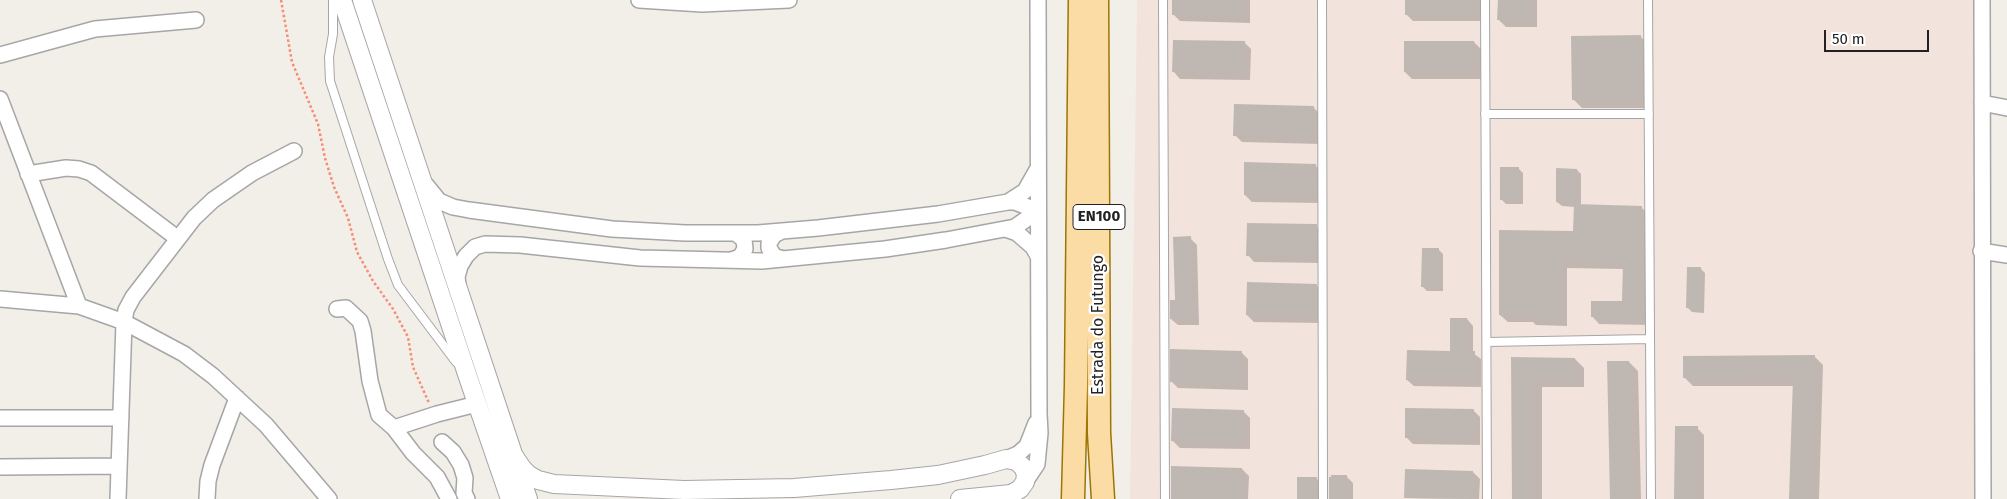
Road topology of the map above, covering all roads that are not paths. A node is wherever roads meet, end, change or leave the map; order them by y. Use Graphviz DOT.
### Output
graph roads {
  1 [pos="333,0"];
  2 [pos="342,0"];
  3 [pos="364,0"];
  4 [pos="639,0"];
  5 [pos="789,0"];
  6 [pos="1038,0"];
  7 [pos="1080,0"];
  8 [pos="1098,0"];
  9 [pos="1163,0"];
  10 [pos="1322,0"];
  11 [pos="1485,0"];
  12 [pos="1648,0"];
  13 [pos="1982,0"];
  14 [pos="682,1"];
  15 [pos="725,2"];
  16 [pos="196,20"];
  17 [pos="0,56"];
  18 [pos="0,99"];
  19 [pos="1982,103"];
  20 [pos="2007,108"];
  21 [pos="1485,114"];
  22 [pos="1649,114"];
  23 [pos="294,151"];
  24 [pos="1038,167"];
  25 [pos="418,170"];
  26 [pos="28,174"];
  27 [pos="1008,202"];
  28 [pos="1038,211"];
  29 [pos="1005,229"];
  30 [pos="782,231"];
  31 [pos="733,233"];
  32 [pos="177,238"];
  33 [pos="1981,251"];
  34 [pos="2007,255"];
  35 [pos="1038,256"];
  36 [pos="783,259"];
  37 [pos="731,260"];
  38 [pos="458,290"];
  39 [pos="0,299"];
  40 [pos="79,306"];
  41 [pos="337,309"];
  42 [pos="124,322"];
  43 [pos="1650,339"];
  44 [pos="1487,342"];
  45 [pos="470,383"];
  46 [pos="238,398"];
  47 [pos="477,404"];
  48 [pos="1038,414"];
  49 [pos="0,418"];
  50 [pos="121,418"];
  51 [pos="394,428"];
  52 [pos="442,442"];
  53 [pos="512,453"];
  54 [pos="1006,459"];
  55 [pos="119,466"];
  56 [pos="0,467"];
  57 [pos="814,492"];
  58 [pos="1020,492"];
  59 [pos="777,494"];
  60 [pos="447,496"];
  61 [pos="466,496"];
  62 [pos="118,499"];
  63 [pos="207,499"];
  64 [pos="329,499"];
  65 [pos="510,499"];
  66 [pos="528,499"];
  67 [pos="960,499"];
  68 [pos="1073,499"];
  69 [pos="1103,499"];
  70 [pos="1165,499"];
  71 [pos="1323,499"];
  72 [pos="1487,499"];
  73 [pos="1652,499"];
  74 [pos="1983,499"];
  1 -- 45 [label="lane"];
  2 -- 45 [label="street"];
  3 -- 25 [label="street"];
  4 -- 14 [label="street"];
  5 -- 15 [label="street"];
  6 -- 24 [label="street"];
  7 -- 68 [label="main road, Estrada do Futungo / EN100"];
  8 -- 69 [label="main road, Estrada do Futungo / EN100"];
  9 -- 70 [label="lane"];
  10 -- 71 [label="lane"];
  11 -- 21 [label="lane"];
  12 -- 22 [label="lane"];
  13 -- 19 [label="street"];
  14 -- 15 [label="street"];
  16 -- 17 [label="street"];
  18 -- 26 [label="street"];
  19 -- 20 [label="street"];
  19 -- 33 [label="street"];
  21 -- 22 [label="lane"];
  21 -- 44 [label="lane"];
  22 -- 43 [label="lane"];
  23 -- 32 [label="street"];
  24 -- 27 [label="street"];
  24 -- 28 [label="street"];
  25 -- 31 [label="street"];
  25 -- 38 [label="street"];
  26 -- 32 [label="street"];
  26 -- 40 [label="street"];
  27 -- 28 [label="street"];
  27 -- 30 [label="street"];
  28 -- 29 [label="street"];
  28 -- 35 [label="street"];
  29 -- 35 [label="street"];
  29 -- 36 [label="street"];
  30 -- 31 [label="street"];
  30 -- 36 [label="street"];
  31 -- 37 [label="street"];
  32 -- 42 [label="street"];
  33 -- 34 [label="street"];
  33 -- 74 [label="street"];
  35 -- 48 [label="street"];
  36 -- 37 [label="street"];
  37 -- 38 [label="street"];
  38 -- 53 [label="street"];
  39 -- 40 [label="street"];
  40 -- 42 [label="street"];
  41 -- 51 [label="street"];
  42 -- 46 [label="street"];
  42 -- 50 [label="street"];
  43 -- 44 [label="lane"];
  43 -- 73 [label="lane"];
  44 -- 72 [label="lane"];
  45 -- 47 [label="street"];
  46 -- 63 [label="street"];
  46 -- 64 [label="street"];
  47 -- 51 [label="street"];
  47 -- 65 [label="street"];
  48 -- 54 [label="street"];
  48 -- 58 [label="street"];
  49 -- 50 [label="street"];
  50 -- 55 [label="street"];
  51 -- 60 [label="street"];
  52 -- 61 [label="street"];
  53 -- 59 [label="street"];
  53 -- 66 [label="street"];
  54 -- 57 [label="street"];
  54 -- 58 [label="street"];
  55 -- 56 [label="street"];
  55 -- 62 [label="street"];
  57 -- 59 [label="street"];
  58 -- 67 [label="street"];
  60 -- 61 [label="street"];
}
